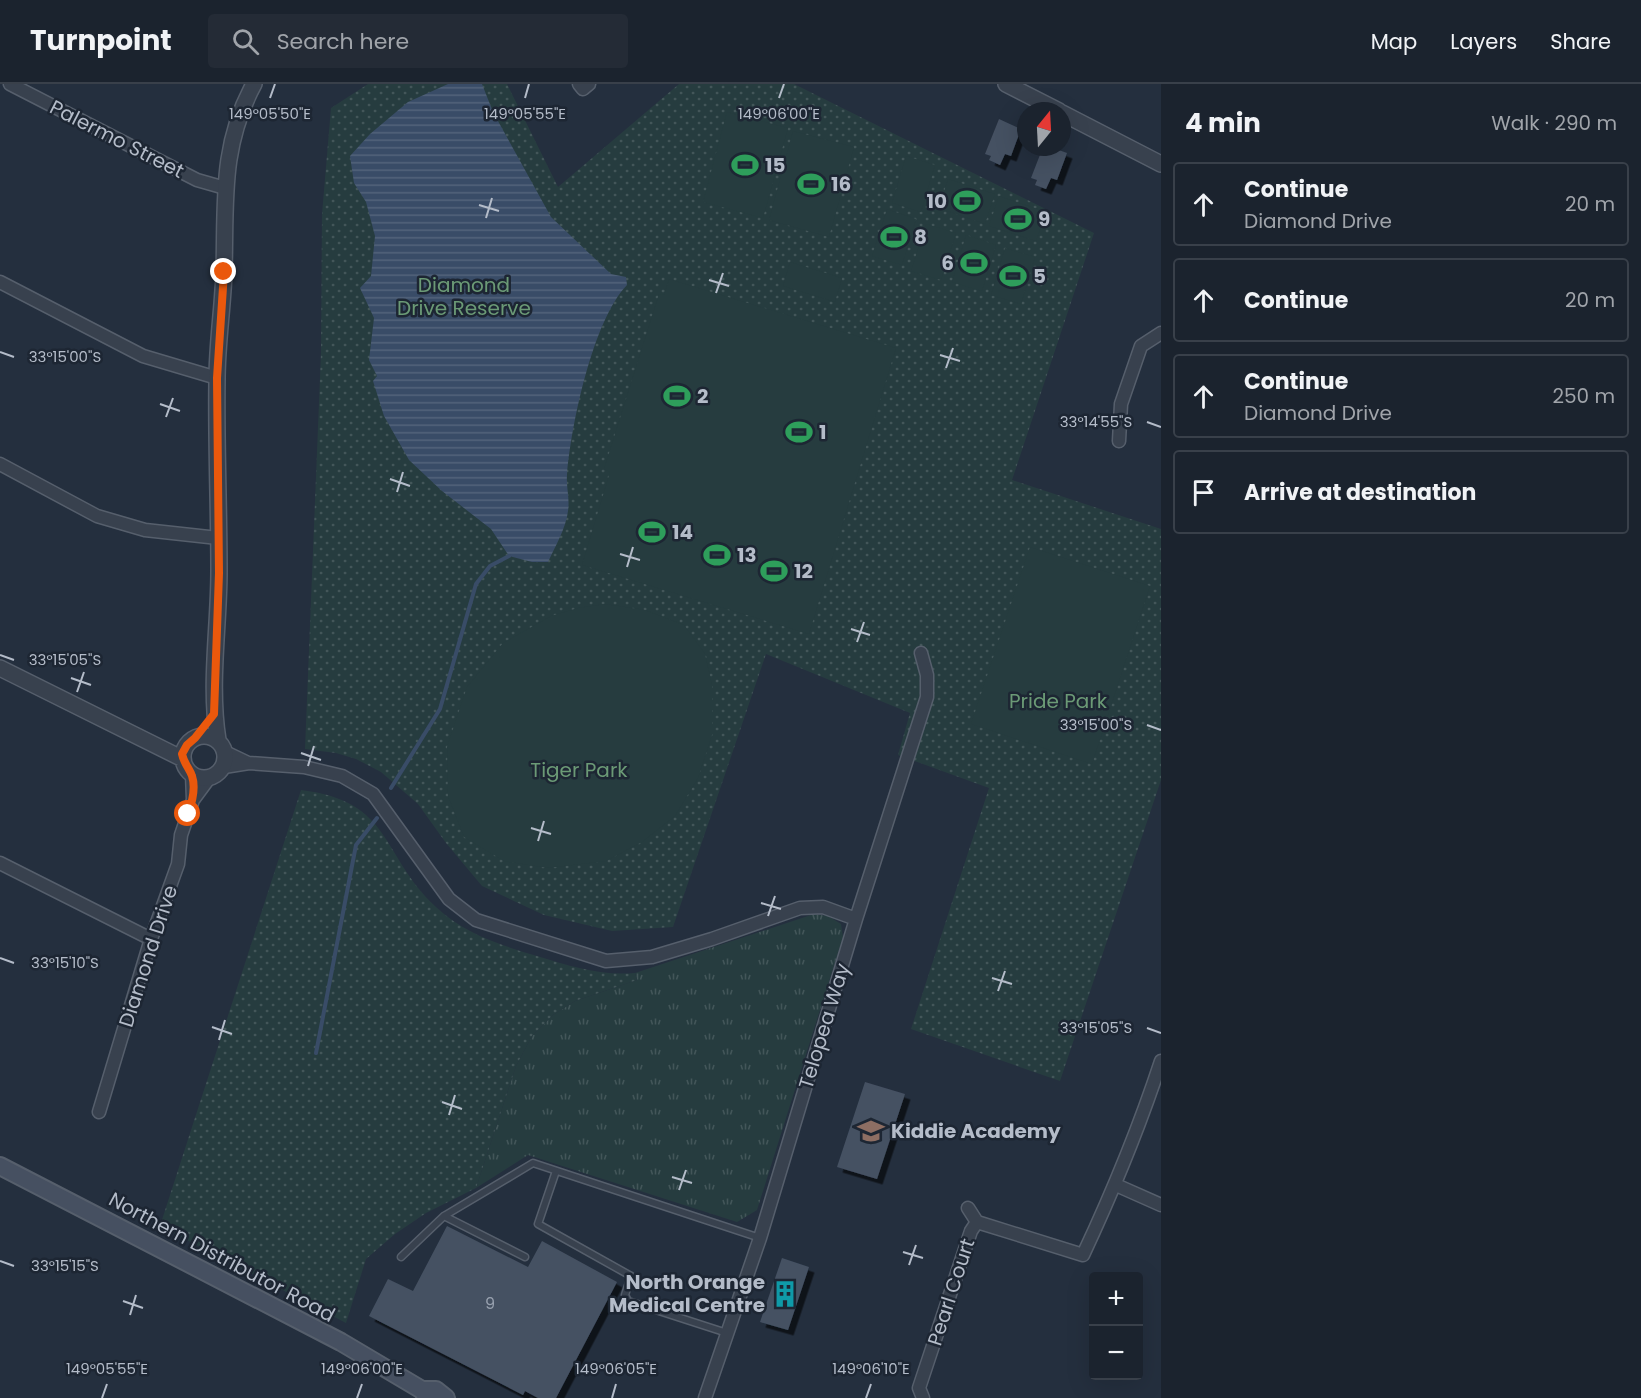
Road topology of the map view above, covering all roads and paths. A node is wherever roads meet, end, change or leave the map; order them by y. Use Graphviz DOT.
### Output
graph roads {
  1 [pos="10,84"];
  2 [pos="254,84"];
  3 [pos="579,84"];
  4 [pos="589,84"];
  5 [pos="1006,84"];
  6 [pos="1028,89"];
  7 [pos="1046,102"];
  8 [pos="1071,118"];
  9 [pos="1161,164"];
  10 [pos="225,188"];
  11 [pos="0,282"];
  12 [pos="1161,333"];
  13 [pos="217,378"];
  14 [pos="1119,441"];
  15 [pos="0,464"];
  16 [pos="218,538"];
  17 [pos="921,652"];
  18 [pos="0,668"];
  19 [pos="214,714"];
  20 [pos="188,747"];
  21 [pos="222,753"];
  22 [pos="192,774"];
  23 [pos="210,777"];
  24 [pos="192,800"];
  25 [pos="0,863"];
  26 [pos="856,919"];
  27 [pos="151,939"];
  28 [pos="1161,1061"];
  29 [pos="99,1112"];
  30 [pos="0,1166"];
  31 [pos="556,1171"];
  32 [pos="1116,1185"];
  33 [pos="1161,1205"];
  34 [pos="968,1208"];
  35 [pos="444,1216"];
  36 [pos="977,1222"];
  37 [pos="760,1238"];
  38 [pos="401,1257"];
  39 [pos="525,1257"];
  40 [pos="728,1333"];
  41 [pos="424,1394"];
  42 [pos="446,1398"];
  43 [pos="705,1398"];
  44 [pos="923,1398"];
  1 -- 10 [label="street, Palermo Street"];
  2 -- 10 [label="street"];
  3 -- 4 [label="street"];
  5 -- 6 [label="street"];
  6 -- 7 [label="street"];
  8 -- 9 [label="street"];
  10 -- 13 [label="street"];
  11 -- 13 [label="street"];
  12 -- 14 [label="street"];
  13 -- 16 [label="street"];
  15 -- 16 [label="street"];
  16 -- 19 [label="street"];
  17 -- 26 [label="street, Telopea Way"];
  18 -- 20 [label="street"];
  19 -- 20 [label="street"];
  19 -- 21 [label="street"];
  20 -- 21 [label="street"];
  20 -- 22 [label="street"];
  21 -- 23 [label="street"];
  21 -- 26 [label="street"];
  22 -- 23 [label="street"];
  22 -- 24 [label="street, Diamond Drive"];
  23 -- 24 [label="street, Diamond Drive"];
  24 -- 27 [label="street, Diamond Drive"];
  25 -- 27 [label="street"];
  26 -- 37 [label="street, Telopea Way"];
  27 -- 29 [label="street, Diamond Drive"];
  28 -- 32 [label="street"];
  30 -- 41 [label="main road, Northern Distributor Road"];
  31 -- 35 [label="lane"];
  31 -- 37 [label="lane"];
  31 -- 40 [label="lane"];
  32 -- 33 [label="street"];
  32 -- 36 [label="street"];
  34 -- 36 [label="street"];
  35 -- 38 [label="lane"];
  35 -- 39 [label="lane"];
  36 -- 44 [label="street, Pearl Court"];
  37 -- 40 [label="street, Telopea Way"];
  40 -- 43 [label="street, Telopea Way"];
  41 -- 42 [label="main road, Northern Distributor Road"];
}
